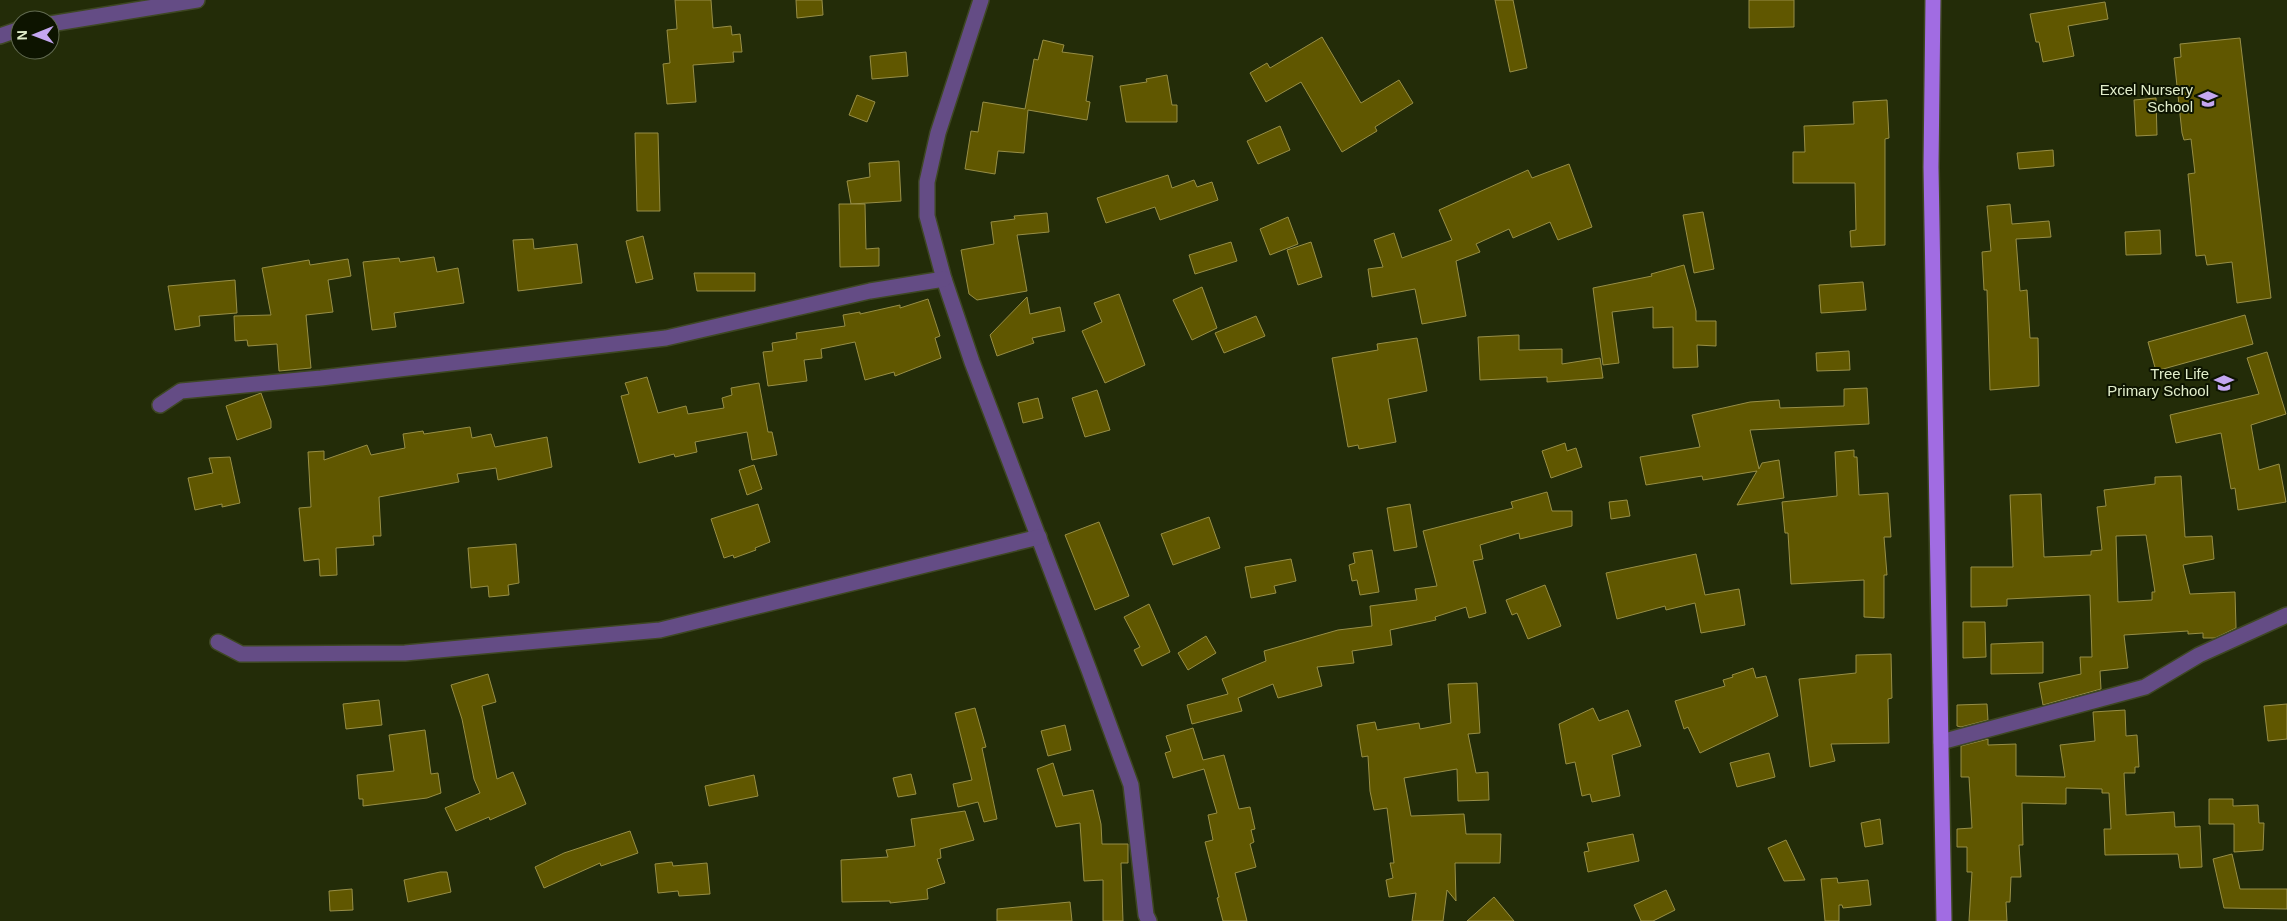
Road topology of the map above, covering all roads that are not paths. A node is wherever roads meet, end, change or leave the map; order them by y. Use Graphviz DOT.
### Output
graph roads {
  1 [pos="197,0"];
  2 [pos="981,0"];
  3 [pos="1933,0"];
  4 [pos="60,22"];
  5 [pos="944,278"];
  6 [pos="160,405"];
  7 [pos="1039,537"];
  8 [pos="2287,615"];
  9 [pos="218,642"];
  10 [pos="1941,742"];
  11 [pos="1149,921"];
  12 [pos="1944,921"];
  1 -- 4 [label="street"];
  2 -- 5 [label="street"];
  3 -- 10 [label="main road"];
  5 -- 6 [label="street"];
  5 -- 7 [label="street"];
  7 -- 9 [label="street"];
  7 -- 11 [label="street"];
  8 -- 10 [label="street"];
  10 -- 12 [label="main road"];
}
